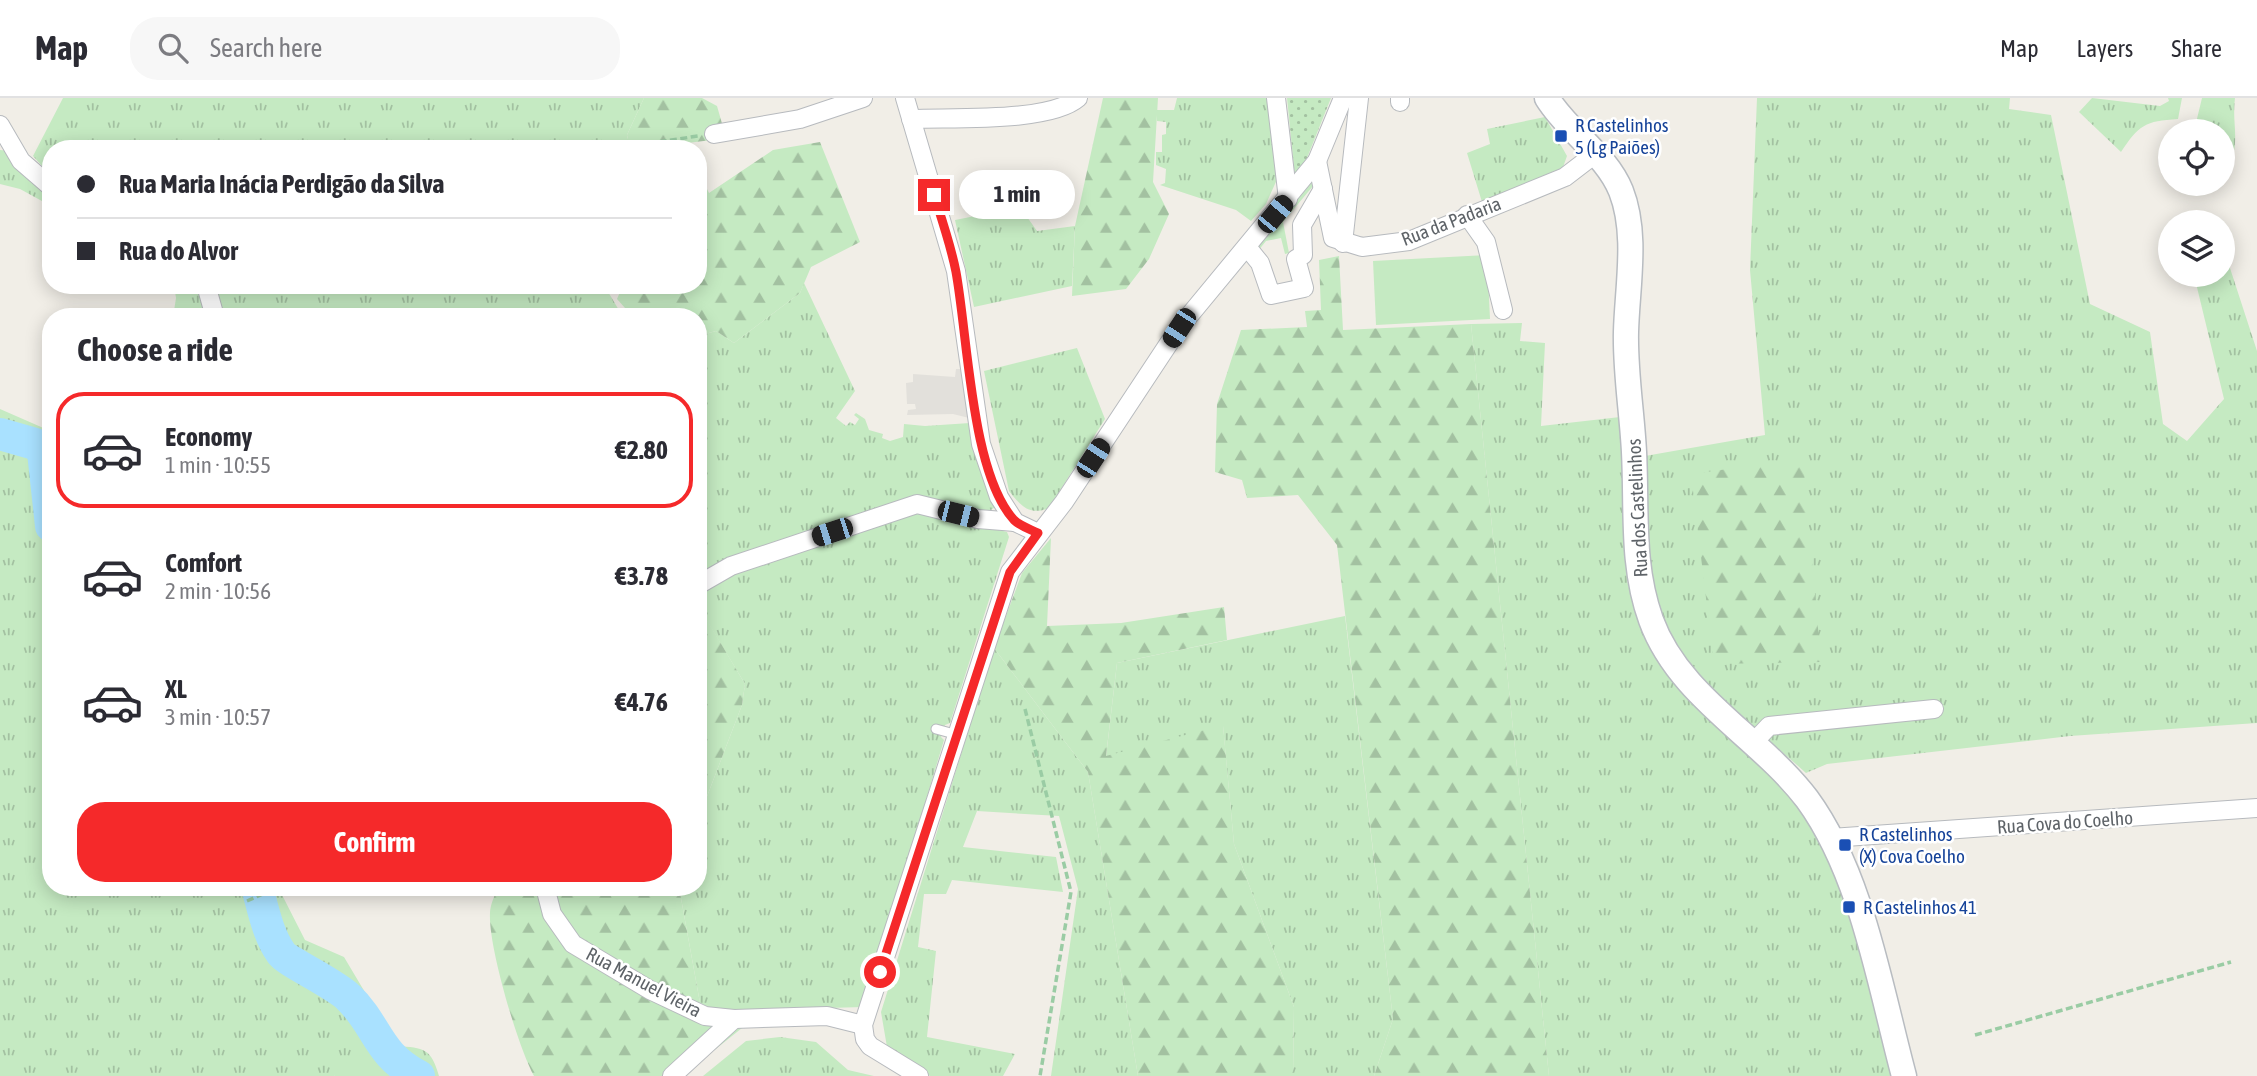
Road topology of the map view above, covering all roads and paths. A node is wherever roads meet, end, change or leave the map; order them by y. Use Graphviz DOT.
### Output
graph roads {
  1 [pos="863,98"];
  2 [pos="905,98"];
  3 [pos="1276,98"];
  4 [pos="1343,98"];
  5 [pos="1359,98"];
  6 [pos="1547,98"];
  7 [pos="1068,101"];
  8 [pos="911,119"];
  9 [pos="0,125"];
  10 [pos="714,134"];
  11 [pos="673,140"];
  12 [pos="1595,154"];
  13 [pos="1317,161"];
  14 [pos="42,179"];
  15 [pos="1323,189"];
  16 [pos="1288,199"];
  17 [pos="1467,215"];
  18 [pos="1343,243"];
  19 [pos="1247,247"];
  20 [pos="1503,310"];
  21 [pos="1015,522"];
  22 [pos="1038,533"];
  23 [pos="707,580"];
  24 [pos="1025,709"];
  25 [pos="1934,709"];
  26 [pos="936,729"];
  27 [pos="958,735"];
  28 [pos="1753,743"];
  29 [pos="2257,808"];
  30 [pos="1831,838"];
  31 [pos="258,896"];
  32 [pos="547,896"];
  33 [pos="247,901"];
  34 [pos="2231,962"];
  35 [pos="734,1019"];
  36 [pos="863,1025"];
  37 [pos="1975,1035"];
  38 [pos="673,1076"];
  39 [pos="919,1076"];
  40 [pos="1040,1076"];
  41 [pos="1904,1076"];
  1 -- 10 [label="street"];
  2 -- 8 [label="street"];
  3 -- 16 [label="street"];
  4 -- 13 [label="street"];
  5 -- 18 [label="street"];
  6 -- 12 [label="street, Rua dos Castelinhos"];
  7 -- 8 [label="street"];
  8 -- 21 [label="street"];
  9 -- 14 [label="street"];
  10 -- 11 [label="path"];
  12 -- 17 [label="street, Rua da Padaria"];
  12 -- 28 [label="street, Rua dos Castelinhos"];
  13 -- 15 [label="street"];
  13 -- 16 [label="street"];
  15 -- 18 [label="street"];
  15 -- 19 [label="street"];
  16 -- 19 [label="street"];
  17 -- 18 [label="street, Rua da Padaria"];
  17 -- 20 [label="street"];
  19 -- 22 [label="street"];
  21 -- 22 [label="street"];
  21 -- 23 [label="street"];
  22 -- 27 [label="street"];
  24 -- 40 [label="path"];
  25 -- 28 [label="street"];
  26 -- 27 [label="lane"];
  27 -- 36 [label="street"];
  28 -- 30 [label="street, Rua dos Castelinhos"];
  29 -- 30 [label="street, Rua Cova do Coelho"];
  30 -- 41 [label="street, Rua dos Castelinhos"];
  31 -- 33 [label="path"];
  32 -- 35 [label="street, Rua Manuel Vieira"];
  34 -- 37 [label="path"];
  35 -- 36 [label="street, Rua Manuel Vieira"];
  35 -- 38 [label="street"];
  36 -- 39 [label="street"];
}
